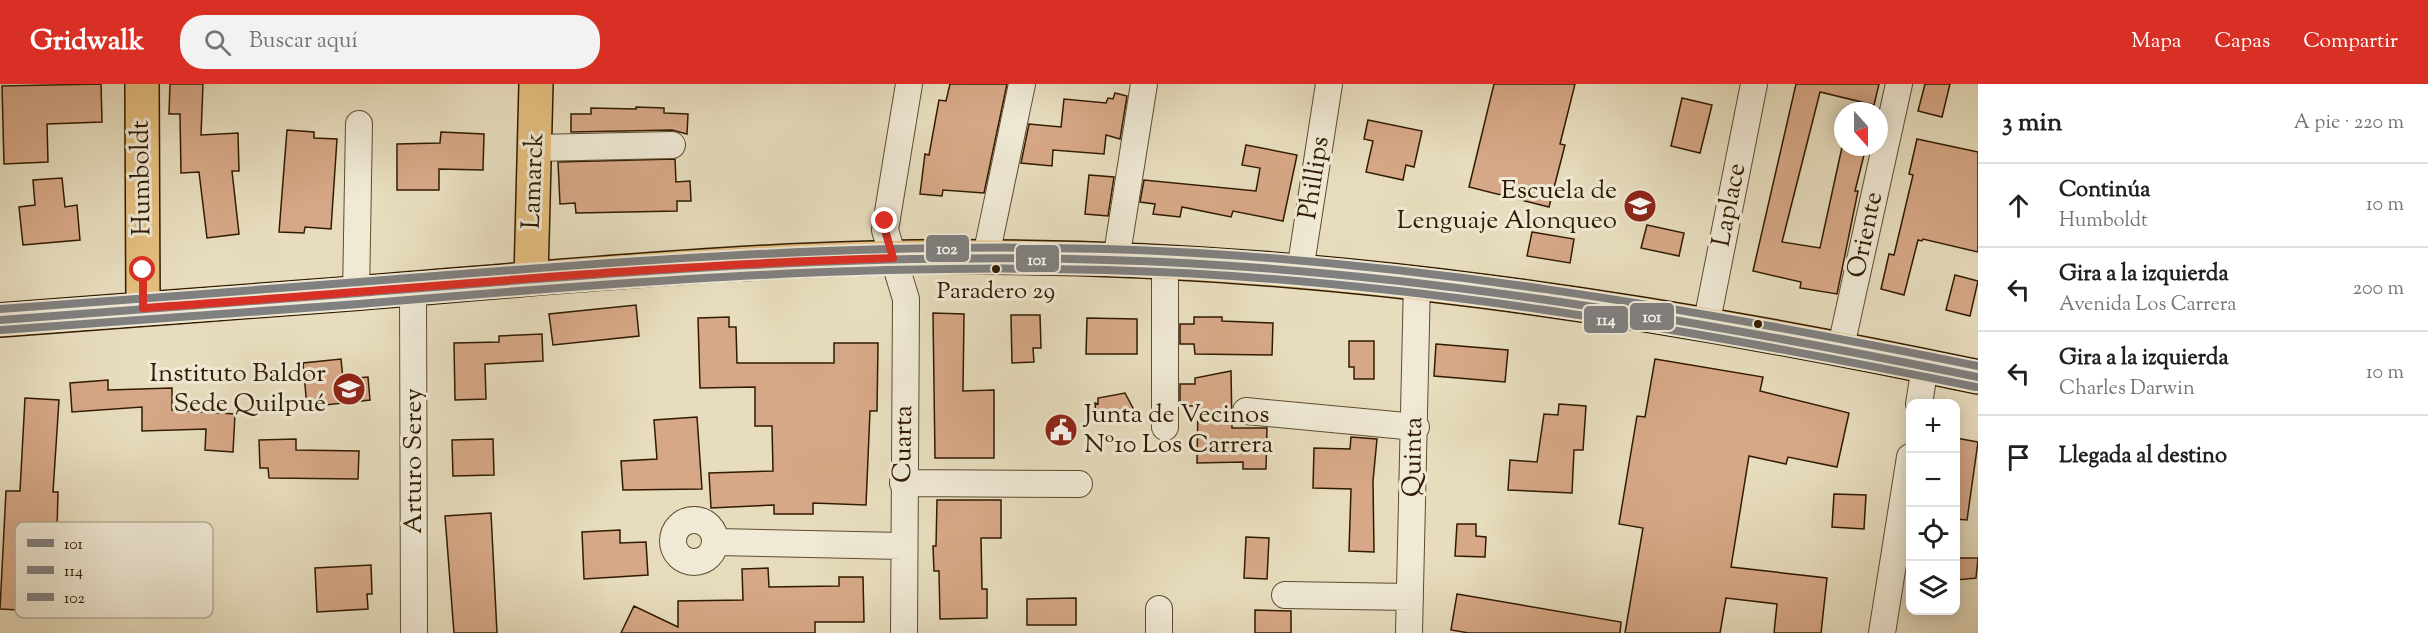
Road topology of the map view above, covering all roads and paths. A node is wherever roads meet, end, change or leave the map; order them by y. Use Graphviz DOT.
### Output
graph roads {
  1 [pos="141,84"];
  2 [pos="536,84"];
  3 [pos="909,84"];
  4 [pos="1022,84"];
  5 [pos="1144,84"];
  6 [pos="1329,84"];
  7 [pos="1754,84"];
  8 [pos="1899,84"];
  9 [pos="359,124"];
  10 [pos="672,145"];
  11 [pos="535,148"];
  12 [pos="986,256"];
  13 [pos="893,258"];
  14 [pos="1116,260"];
  15 [pos="1165,262"];
  16 [pos="1300,271"];
  17 [pos="531,278"];
  18 [pos="1417,281"];
  19 [pos="413,289"];
  20 [pos="356,294"];
  21 [pos="143,308"];
  22 [pos="0,321"];
  23 [pos="1706,326"];
  24 [pos="1840,351"];
  25 [pos="1925,366"];
  26 [pos="1978,376"];
  27 [pos="1920,399"];
  28 [pos="1246,411"];
  29 [pos="1165,427"];
  30 [pos="1416,427"];
  31 [pos="903,483"];
  32 [pos="1079,484"];
  33 [pos="1906,487"];
  34 [pos="716,542"];
  35 [pos="903,546"];
  36 [pos="1285,595"];
  37 [pos="1410,597"];
  38 [pos="414,633"];
  39 [pos="904,633"];
  40 [pos="1409,633"];
  41 [pos="1882,633"];
  1 -- 21 [label="main road, Humboldt"];
  2 -- 11 [label="main road, Lamarck"];
  3 -- 13 [label="street, Cuarta"];
  4 -- 12 [label="street"];
  5 -- 14 [label="street"];
  6 -- 16 [label="street, Phillips"];
  7 -- 23 [label="street, Laplace"];
  8 -- 24 [label="street, Oriente"];
  9 -- 20 [label="street"];
  10 -- 11 [label="street"];
  11 -- 17 [label="main road, Lamarck"];
  12 -- 13 [label="main road"];
  12 -- 14 [label="main road"];
  13 -- 17 [label="main road"];
  13 -- 31 [label="street, Cuarta"];
  14 -- 15 [label="main road"];
  15 -- 16 [label="main road"];
  15 -- 29 [label="street"];
  16 -- 18 [label="main road"];
  17 -- 19 [label="main road"];
  18 -- 23 [label="main road"];
  18 -- 30 [label="street, Quinta"];
  19 -- 20 [label="main road"];
  19 -- 38 [label="street, Arturo Serey"];
  20 -- 21 [label="main road"];
  21 -- 22 [label="main road"];
  23 -- 24 [label="main road"];
  24 -- 25 [label="main road"];
  25 -- 26 [label="main road"];
  25 -- 27 [label="street"];
  28 -- 30 [label="street"];
  30 -- 37 [label="street, Quinta"];
  31 -- 32 [label="street"];
  31 -- 35 [label="street, Cuarta"];
  33 -- 41 [label="street"];
  34 -- 35 [label="street"];
  35 -- 39 [label="street, Cuarta"];
  36 -- 37 [label="street"];
  37 -- 40 [label="street, Quinta"];
}
